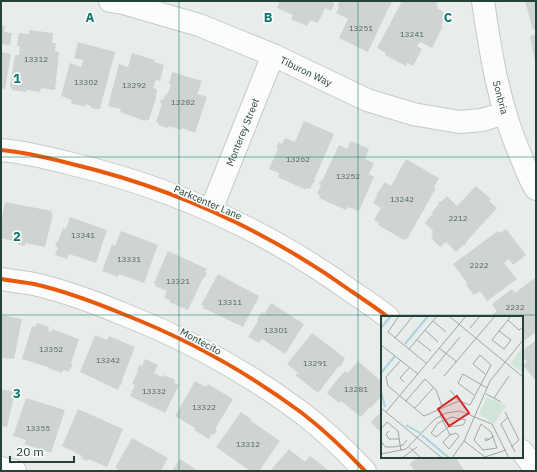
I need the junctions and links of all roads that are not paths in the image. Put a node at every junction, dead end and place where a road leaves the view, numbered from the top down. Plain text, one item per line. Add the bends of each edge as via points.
1 (483, 1) edge
2 (119, 2) edge
3 (273, 55) junction
4 (504, 113) junction
5 (1, 150) edge
6 (536, 189) edge
7 (211, 210) junction
8 (1, 279) edge
9 (387, 316) edge
10 (523, 452) edge
11 (1, 468) edge
12 (536, 470) edge
13 (15, 471) edge
14 (364, 471) edge

1 - 4 street, Sonbria
2 - 3 street, Tiburon Way via 199,25
3 - 4 street, Tiburon Way via 367,100 413,114 459,122 482,120
3 - 7 street, Monterey Street
4 - 6 street, Sonbria
5 - 7 street, Parkcenter Lane via 102,171
7 - 9 street, Parkcenter Lane via 267,238 320,269
8 - 14 street, Montecito via 33,284 82,298 198,347 238,370 303,414
10 - 12 street
11 - 13 street

